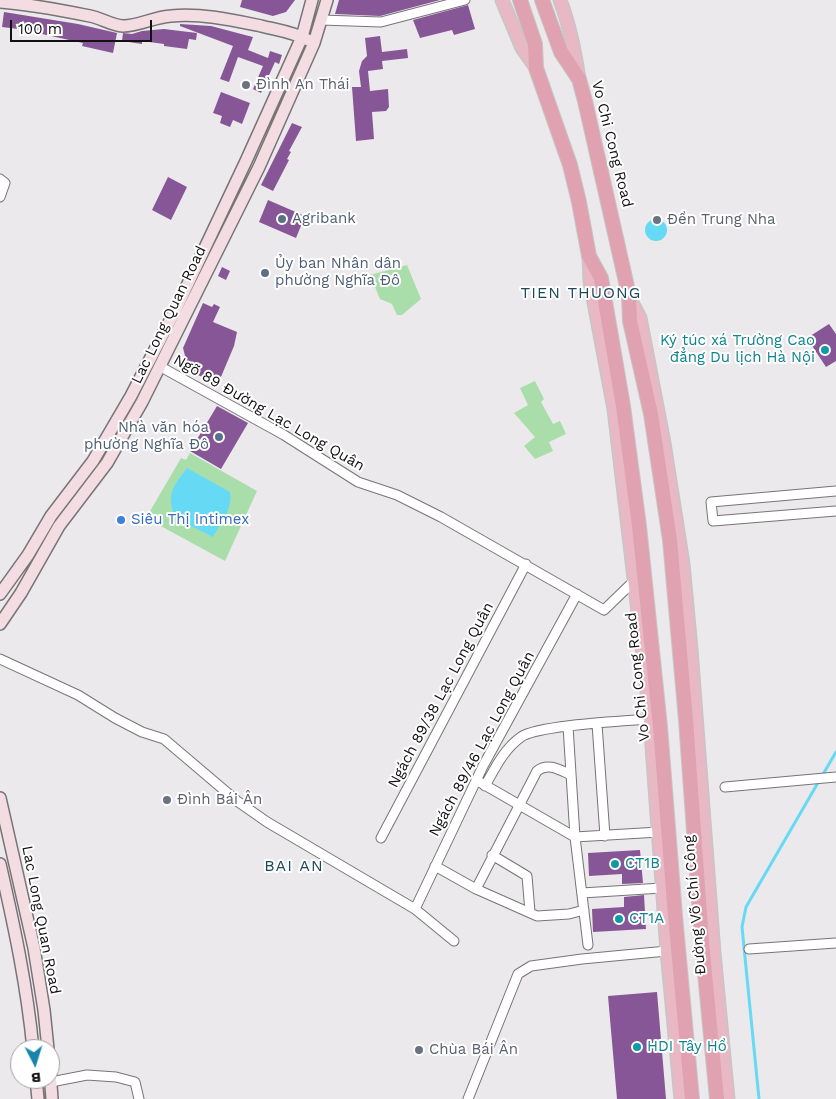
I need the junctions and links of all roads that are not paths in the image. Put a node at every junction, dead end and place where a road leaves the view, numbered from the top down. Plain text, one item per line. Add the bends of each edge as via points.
1 (312, 0) edge
2 (327, 0) edge
3 (465, 0) edge
4 (502, 0) edge
5 (520, 0) edge
6 (542, 0) edge
7 (560, 0) edge
8 (0, 2) edge
9 (321, 20) junction
10 (302, 37) junction
11 (314, 43) junction
12 (536, 68) junction
13 (579, 79) junction
14 (0, 179) edge
15 (0, 198) edge
16 (590, 256) junction
17 (629, 297) junction
18 (181, 312) junction
19 (161, 366) junction
20 (131, 396) junction
21 (142, 402) junction
22 (836, 491) edge
23 (61, 502) junction
24 (71, 510) junction
25 (836, 511) edge
26 (526, 564) junction
27 (635, 580) junction
28 (0, 594) edge
29 (577, 594) junction
30 (0, 624) edge
31 (0, 659) edge
32 (650, 719) junction
33 (597, 724) junction
34 (568, 726) junction
35 (571, 775) junction
36 (836, 777) edge
37 (476, 780) junction
38 (485, 786) junction
39 (726, 786) dead end
40 (0, 798) edge
41 (518, 806) junction
42 (3, 825) edge
43 (658, 832) junction
44 (605, 836) junction
45 (575, 837) junction
46 (381, 838) dead end
47 (492, 855) junction
48 (0, 864) edge
49 (435, 866) junction
50 (662, 888) junction
51 (476, 889) junction
52 (582, 893) junction
53 (415, 909) junction
54 (584, 910) junction
55 (530, 912) junction
56 (454, 942) dead end
57 (836, 943) edge
58 (588, 945) dead end
59 (749, 949) dead end
60 (667, 951) junction
61 (32, 1039) edge
62 (47, 1039) edge
63 (60, 1076) edge
64 (139, 1099) edge
65 (468, 1099) edge
66 (680, 1099) edge
67 (692, 1099) edge
68 (717, 1099) edge
69 (728, 1099) edge

1 - 10 main road, Lac Long Quan Road
2 - 9 main road, Lac Long Quan Road
3 - 9 street via 381,22
4 - 12 main road via 522,48
5 - 12 highway, Vo Chi Cong Road via 535,44
6 - 13 highway via 561,52
7 - 13 main road, Vo Chi Cong Road via 570,28
8 - 10 main road via 93,16 122,26 185,15 231,20
9 - 11 main road, Lac Long Quan Road
10 - 11 main road
10 - 18 main road, Lac Long Quan Road
11 - 18 main road, Lac Long Quan Road via 259,167
12 - 16 highway, Vo Chi Cong Road via 570,165
13 - 17 highway, Vo Chi Cong Road
14 - 15 street via 6,182
16 - 27 main road, Vo Chi Cong Road via 590,281 614,409
16 - 67 highway, Vo Chi Cong Road via 600,278 606,308 639,526
17 - 68 highway, Vo Chi Cong Road via 630,320 651,414 670,540
17 - 69 main road, Vo Chi Cong Road via 640,318 683,564
18 - 19 main road, Lac Long Quan Road
18 - 20 main road, Lac Long Quan Road
19 - 21 main road, Lac Long Quan Road
19 - 26 street, Ngõ 89 Đường Lạc Long Quân via 284,435 358,482 408,500
20 - 21 main road
20 - 23 main road, Lac Long Quan Road via 93,461
21 - 24 main road, Lac Long Quan Road via 107,463
22 - 25 street via 712,502 713,521
23 - 24 main road
23 - 28 main road, Lac Long Quan Road
24 - 30 main road, Lac Long Quan Road
26 - 29 street, Ngõ 89 Đường Lạc Long Quân
26 - 46 street, Ngách 89/38 Lạc Long Quân
27 - 29 street, Ngõ 89 Đường Lạc Long Quân via 604,610
27 - 32 main road, Vo Chi Cong Road
29 - 37 street, Ngách 89/46 Lạc Long Quân
31 - 53 street via 78,695 142,732 164,739 267,822
32 - 33 street
32 - 43 main road, Đường Võ Chí Công
33 - 34 street
33 - 44 street
34 - 35 street
34 - 38 street via 522,736 506,751
35 - 41 street via 556,768 540,768
35 - 45 street
36 - 39 street
37 - 38 street
37 - 49 street, Ngách 89/46 Lạc Long Quân
38 - 41 street
40 - 42 main road, Lac Long Quan Road
41 - 45 street
41 - 47 street
42 - 62 main road, Lac Long Quan Road via 34,948
43 - 44 street
43 - 50 main road, Đường Võ Chí Công
44 - 45 street
45 - 52 street
47 - 51 street
47 - 55 street via 527,876
48 - 61 main road, Lac Long Quan Road via 29,1008
49 - 51 street
49 - 53 street, Ngách 89/46 Lạc Long Quân
50 - 52 street
50 - 60 main road, Đường Võ Chí Công
51 - 55 street
52 - 54 street
53 - 56 street
54 - 55 street via 537,916
54 - 58 street
57 - 59 street
60 - 65 street via 531,966 518,974
60 - 66 main road, Đường Võ Chí Công
63 - 64 street via 116,1077 134,1082

